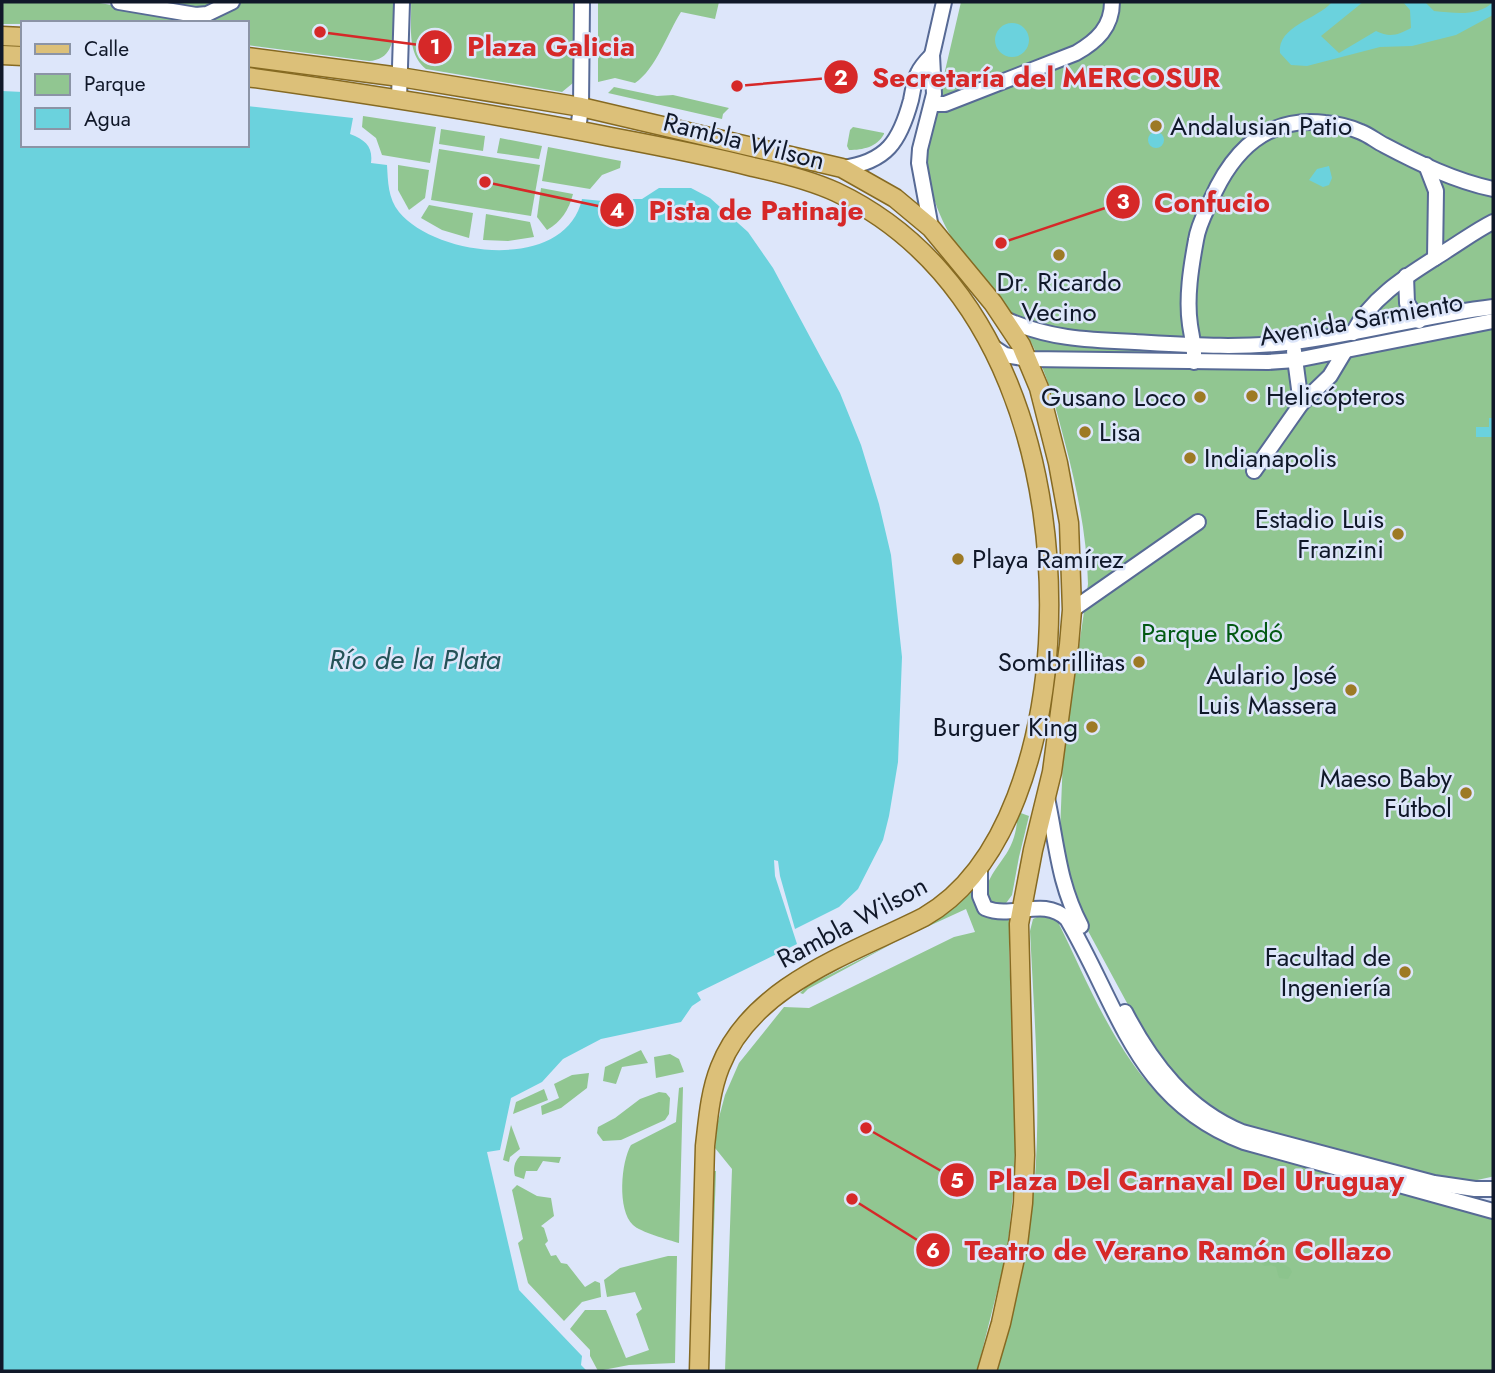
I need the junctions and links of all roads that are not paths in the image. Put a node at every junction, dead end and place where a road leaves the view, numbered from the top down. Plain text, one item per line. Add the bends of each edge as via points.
1 (119, 2) edge
2 (232, 2) edge
3 (402, 2) edge
4 (582, 2) edge
5 (944, 2) edge
6 (1112, 2) edge
7 (2, 36) edge
8 (21, 37) edge
9 (2, 55) edge
10 (932, 55) junction
11 (21, 56) edge
12 (248, 57) edge
13 (248, 77) edge
14 (400, 77) junction
15 (398, 99) junction
16 (932, 104) junction
17 (581, 107) junction
18 (905, 120) junction
19 (926, 127) junction
20 (578, 130) junction
21 (1426, 165) junction
22 (842, 168) junction
23 (1493, 189) edge
24 (1493, 222) edge
25 (931, 228) junction
26 (1435, 258) junction
27 (1406, 276) junction
28 (1493, 307) edge
29 (1005, 319) junction
30 (1419, 321) junction
31 (1493, 321) edge
32 (1353, 333) junction
33 (1293, 342) junction
34 (1195, 345) junction
35 (992, 347) junction
36 (1345, 351) junction
37 (1028, 359) junction
38 (1296, 360) junction
39 (1194, 362) junction
40 (1301, 404) junction
41 (1254, 471) dead end
42 (1198, 522) dead end
43 (1072, 610) junction
44 (1046, 796) junction
45 (980, 864) junction
46 (1021, 910) junction
47 (1493, 1189) edge
48 (1493, 1211) edge
49 (698, 1371) edge
50 (987, 1371) edge

1 - 2 street via 196,15
3 - 14 street
4 - 17 street
5 - 10 street
6 - 16 street via 1104,31 1076,53 945,104
7 - 8 main road
9 - 11 main road
10 - 16 street
10 - 18 street via 918,73
12 - 14 main road, Rambla Wilson
13 - 15 main road, Rambla Wilson
14 - 15 street
14 - 17 main road, Rambla Wilson
15 - 20 main road, Rambla Wilson
16 - 19 street
17 - 20 street
17 - 22 main road, Rambla Wilson
18 - 19 street
18 - 22 street via 890,149 867,162
19 - 25 street via 919,163
20 - 35 main road, Rambla Wilson via 718,158 796,177 838,193 882,220 924,256 970,307
21 - 23 street
21 - 26 street via 1436,191
21 - 34 street via 1336,124 1303,121 1263,134 1230,164 1196,236 1189,301
22 - 25 main road, Rambla Wilson via 895,198
24 - 26 street
25 - 29 main road, Rambla Wilson
26 - 27 street
27 - 30 street via 1406,303
27 - 32 street via 1377,300
28 - 30 street, Avenida Sarmiento
29 - 34 street, Avenida Sarmiento via 1056,337
29 - 37 main road, Rambla Wilson
30 - 32 street, Avenida Sarmiento
31 - 36 street, Avenida Sarmiento
32 - 33 street, Avenida Sarmiento
33 - 34 street, Avenida Sarmiento
33 - 38 street
34 - 39 street
35 - 37 street, Avenida Sarmiento
35 - 45 main road, Rambla Wilson via 1014,396 1036,473 1049,576 1048,642 1031,752 1004,823
36 - 38 street, Avenida Sarmiento
36 - 40 street via 1330,376
37 - 39 street, Avenida Sarmiento
37 - 43 main road, Rambla Wilson via 1053,441 1069,523
38 - 39 street, Avenida Sarmiento
38 - 40 street
40 - 41 street
42 - 43 street
43 - 44 main road, Rambla Wilson
44 - 46 main road, Rambla Wilson
44 - 47 street via 1059,873 1072,909 1136,1033 1156,1065 1183,1094 1205,1113 1242,1132 1434,1183
45 - 46 street via 980,896 985,908
45 - 49 main road, Rambla Wilson via 939,908 778,992 747,1023 726,1056 715,1080 705,1146
46 - 48 street via 1052,909 1067,919 1140,1059 1165,1090 1206,1125 1244,1142
46 - 50 main road, Rambla Wilson via 1023,1203 1018,1244

